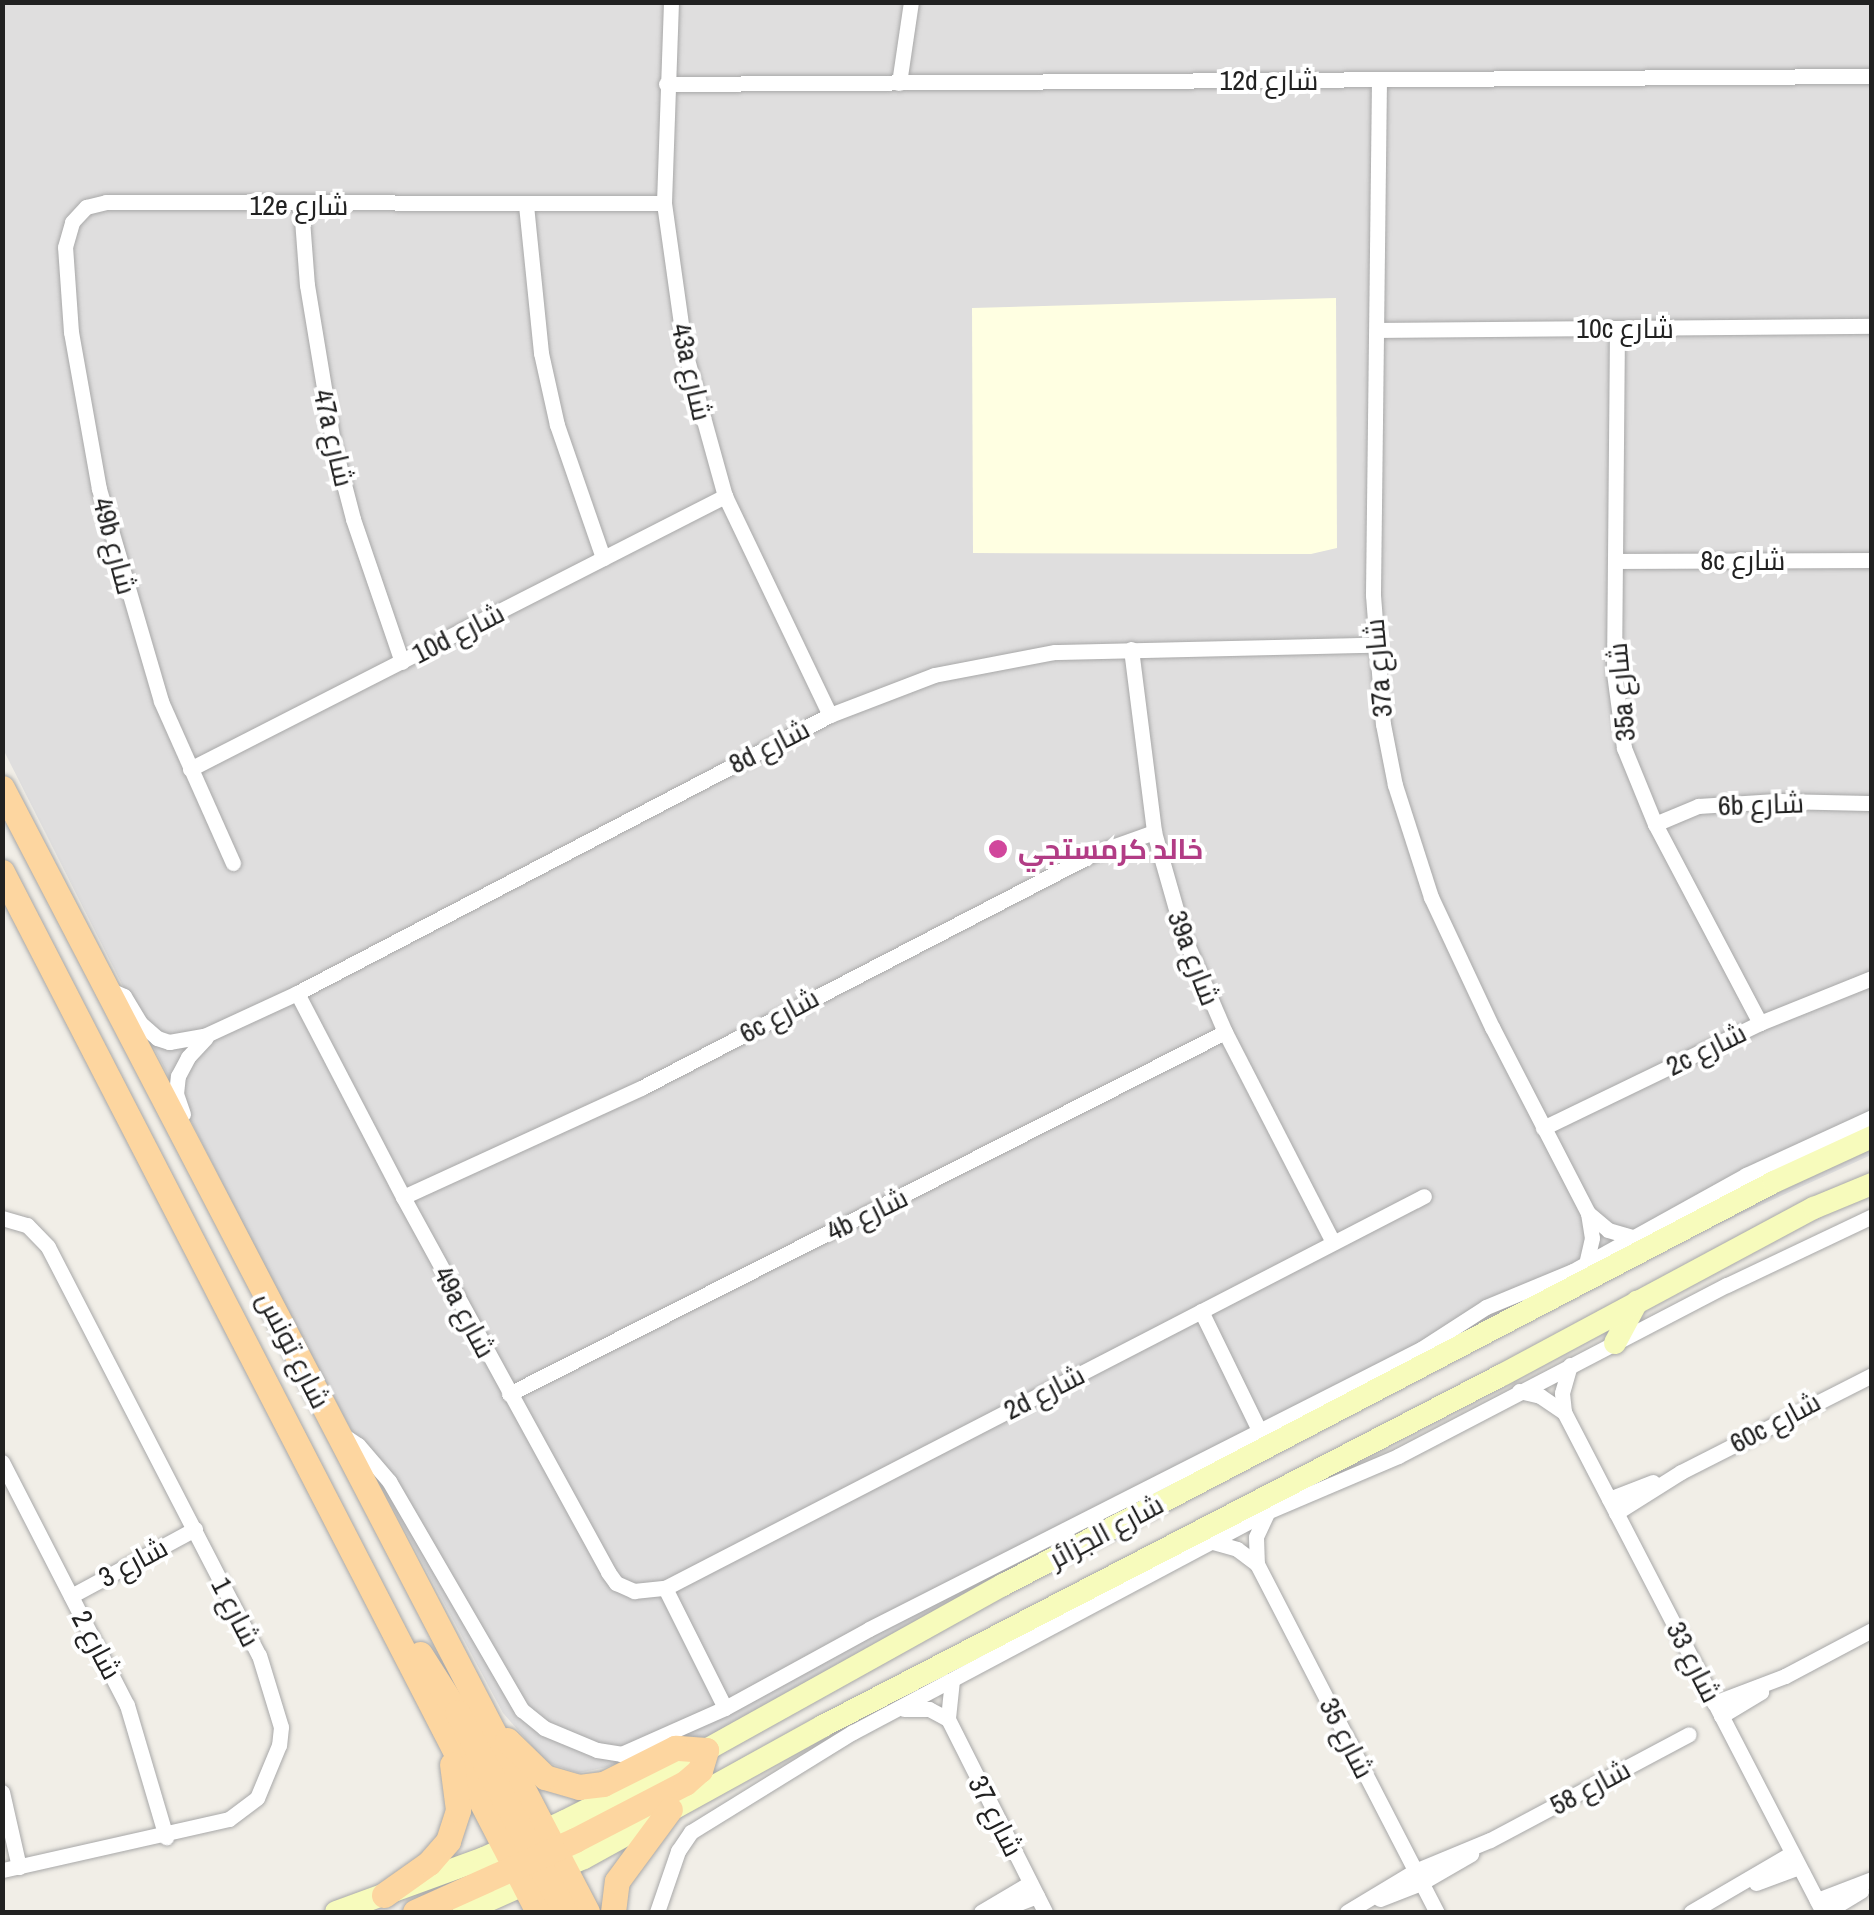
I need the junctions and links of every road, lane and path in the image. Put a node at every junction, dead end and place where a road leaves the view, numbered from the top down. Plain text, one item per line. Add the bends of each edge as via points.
1 (671, 2) edge
2 (911, 2) edge
3 (1872, 76) edge
4 (1379, 80) junction
5 (899, 83) junction
6 (666, 84) junction
7 (664, 203) junction
8 (526, 205) junction
9 (301, 206) junction
10 (77, 216) joint
11 (1872, 326) edge
12 (1616, 328) junction
13 (1378, 330) junction
14 (726, 496) junction
15 (604, 558) junction
16 (1872, 560) edge
17 (1615, 561) junction
18 (1374, 645) junction
19 (1131, 648) junction
20 (402, 662) junction
21 (830, 715) junction
22 (190, 768) junction
23 (2, 788) edge
24 (1872, 803) edge
25 (1655, 824) junction
26 (1154, 832) junction
27 (233, 863) dead end
28 (2, 872) edge
29 (1872, 978) edge
30 (107, 990) junction
31 (297, 993) junction
32 (1760, 1023) junction
33 (216, 1031) junction
34 (1225, 1032) junction
35 (1872, 1117) edge
36 (1543, 1128) junction
37 (1872, 1136) edge
38 (196, 1164) junction
39 (1872, 1168) edge
40 (1746, 1175) junction
41 (1774, 1182) junction
42 (1872, 1184) edge
43 (1424, 1196) dead end
44 (403, 1197) junction
45 (1872, 1200) edge
46 (1814, 1208) junction
47 (1588, 1213) junction
48 (1872, 1216) edge
49 (2, 1218) edge
50 (1633, 1238) junction
51 (1334, 1242) junction
52 (1586, 1263) junction
53 (1637, 1302) junction
54 (1202, 1310) junction
55 (1615, 1342) junction
56 (1570, 1366) junction
57 (1872, 1375) edge
58 (1519, 1391) junction
59 (509, 1394) junction
60 (1564, 1412) junction
61 (336, 1430) junction
62 (1260, 1432) junction
63 (2, 1462) edge
64 (1613, 1506) junction
65 (1267, 1512) junction
66 (1092, 1516) junction
67 (195, 1529) junction
68 (1213, 1542) junction
69 (1069, 1550) junction
70 (1257, 1564) junction
71 (665, 1588) junction
72 (71, 1596) junction
73 (379, 1603) junction
74 (1872, 1630) edge
75 (952, 1680) junction
76 (725, 1708) junction
77 (1718, 1709) junction
78 (897, 1710) junction
79 (484, 1714) junction
80 (948, 1719) junction
81 (822, 1726) junction
82 (853, 1732) junction
83 (1689, 1734) dead end
84 (448, 1739) junction
85 (706, 1750) junction
86 (2, 1792) edge
87 (670, 1809) junction
88 (166, 1836) junction
89 (535, 1858) junction
90 (1796, 1860) junction
91 (11, 1868) edge
92 (1418, 1877) junction
93 (1872, 1882) edge
94 (1033, 1889) junction
95 (384, 1895) junction
96 (1822, 1908) edge
97 (1352, 1910) edge
98 (336, 1912) edge
99 (415, 1912) edge
100 (463, 1912) edge
101 (538, 1912) edge
102 (565, 1912) edge
103 (587, 1912) edge
104 (613, 1912) edge
105 (658, 1912) edge
106 (981, 1912) edge
107 (996, 1912) edge
108 (1045, 1912) edge
109 (1437, 1912) edge
110 (1691, 1912) edge

1 - 6 street, 43a شارع
2 - 5 street
3 - 4 street, 12d شارع
4 - 5 street, 12d شارع
4 - 13 street, 37a شارع
5 - 6 street, 12d شارع
6 - 7 street, 43a شارع
7 - 8 street, 12e شارع
7 - 14 street, 43a شارع via 685,352
8 - 9 street, 12e شارع
8 - 15 street via 541,352 557,425
9 - 10 street, 12e شارع via 106,202
9 - 20 street, 47a شارع via 333,442
10 - 22 street, 49b شارع via 65,256 92,455 136,622
11 - 12 street, 10c شارع
12 - 13 street, 10c شارع
12 - 17 street, 35a شارع
13 - 18 street, 37a شارع
14 - 15 street, 10d شارع
14 - 21 street, 43a شارع
15 - 20 street, 10d شارع
16 - 17 street, 8c شارع
17 - 25 street, 35a شارع via 1617,711 1636,784
18 - 19 street, 8d شارع
18 - 36 street, 37a شارع via 1382,724 1411,840 1462,967
19 - 21 street, 8d شارع via 972,666
19 - 26 street, 39a شارع
20 - 22 street, 10d شارع
21 - 31 street, 8d شارع
22 - 27 street, 49b شارع
23 - 30 main road, شارع تونس
24 - 25 street, 6b شارع via 1698,806
25 - 32 street, 35a شارع
26 - 34 street, 39a شارع via 1184,937
26 - 44 street, 6c شارع via 1094,852 640,1088
28 - 73 main road, شارع تونس
29 - 32 street, 2c شارع
30 - 33 street, 8d شارع via 124,996 157,1038 187,1041
30 - 38 main road, شارع تونس
31 - 33 street, 8d شارع
31 - 44 street, 49a شارع
32 - 36 street, 2c شارع
33 - 38 street, 8d شارع via 188,1056 176,1086 198,1145
34 - 51 street, 39a شارع
34 - 59 street, 4b شارع
35 - 40 street
36 - 47 street, 37a شارع
37 - 41 main road, شارع الجزائر
38 - 61 main road, شارع تونس
39 - 46 main road via 1826,1188
40 - 41 main road
40 - 50 street
41 - 69 main road, شارع الجزائر
42 - 46 main road, شارع الجزائر
43 - 51 street, 2d شارع
44 - 59 street, 49a شارع
45 - 46 main road via 1831,1213
46 - 53 main road, شارع الجزائر
47 - 50 street via 1608,1230
47 - 52 street, 37a شارع
48 - 55 street
49 - 67 street, شارع 1 via 42,1238
50 - 52 street
51 - 54 street, 2d شارع
52 - 62 street via 1486,1307 1420,1350
53 - 55 main road
53 - 81 main road, شارع الجزائر
54 - 62 street
54 - 71 street, 2d شارع
55 - 56 street
56 - 58 street
56 - 60 street
57 - 64 street, 60c شارع
58 - 60 street
58 - 65 street via 1398,1456
59 - 71 street, 49a شارع via 612,1578 634,1592
60 - 64 street, شارع 33
61 - 76 street via 389,1482 532,1721 621,1754
61 - 79 main road, شارع تونس
62 - 66 street
63 - 72 street, شارع 2
64 - 77 street, شارع 33
65 - 68 street
65 - 70 street via 1256,1537
66 - 69 main road
66 - 76 street
67 - 72 street, شارع 3
67 - 88 street, شارع 1 via 258,1655 280,1737 249,1806 218,1824
68 - 70 street
68 - 75 street
69 - 85 main road, شارع الجزائر
70 - 92 street, شارع 35
71 - 76 street
72 - 88 street, شارع 2 via 133,1719
73 - 84 main road, شارع تونس
73 - 89 main road via 445,1690
74 - 77 street
75 - 78 street
75 - 80 street
77 - 90 street, شارع 33
78 - 80 street via 922,1708
78 - 82 street
79 - 85 main road via 536,1771 567,1786 603,1784 676,1748
79 - 89 main road, شارع تونس
80 - 94 street, شارع 37
81 - 82 main road
81 - 87 main road, شارع الجزائر
82 - 105 street via 691,1832
83 - 92 street, شارع 58
84 - 89 main road, شارع تونس
84 - 95 main road via 458,1798 453,1832 436,1857
85 - 89 main road via 693,1778
86 - 91 street
87 - 89 main road, شارع الجزائر
87 - 104 main road via 622,1872
88 - 91 street, شارع 1
89 - 95 main road, شارع الجزائر
89 - 99 main road
89 - 100 main road, شارع الجزائر
89 - 101 main road, شارع تونس
89 - 102 main road
89 - 103 main road, شارع تونس
90 - 96 street, شارع 33
90 - 110 street
92 - 97 street, شارع 58
92 - 109 street, شارع 35
93 - 96 street
94 - 106 street
94 - 107 street
94 - 108 street, شارع 37
95 - 98 main road, شارع الجزائر

